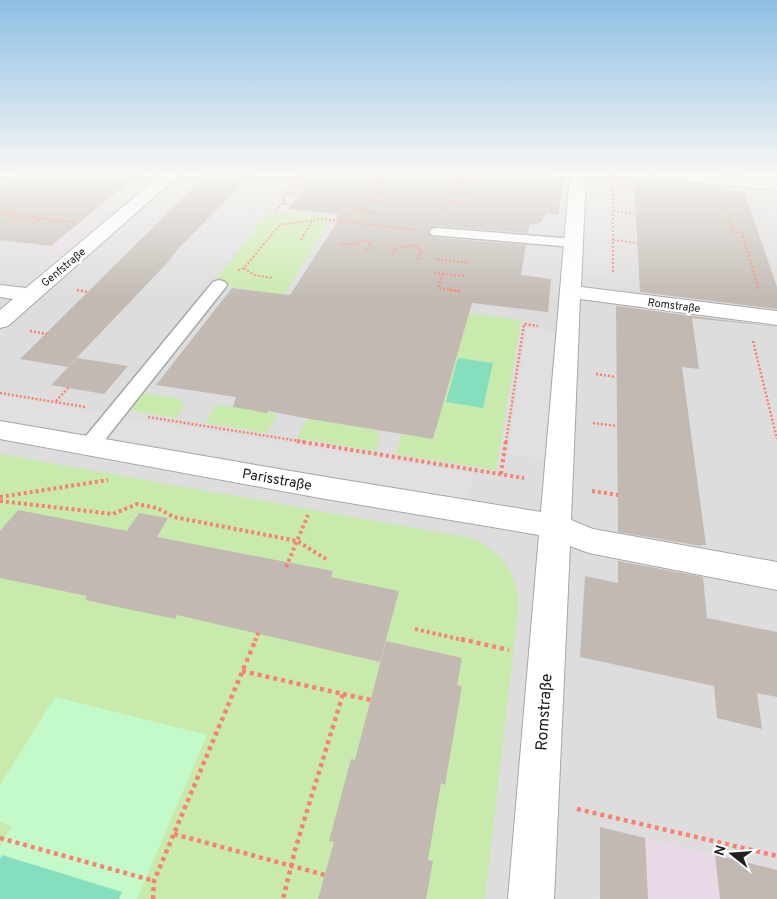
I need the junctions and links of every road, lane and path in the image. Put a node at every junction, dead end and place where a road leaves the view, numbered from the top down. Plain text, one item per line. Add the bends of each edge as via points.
1 (18, 216) joint
2 (124, 216) edge
3 (443, 216) edge
4 (576, 216) edge
5 (613, 216) edge
6 (729, 216) edge
7 (40, 218) junction
8 (312, 220) junction
9 (10, 221) dead end
10 (32, 224) dead end
11 (112, 226) junction
12 (437, 232) junction
13 (301, 240) dead end
14 (613, 240) junction
15 (638, 243) dead end
16 (574, 244) junction
17 (340, 246) dead end
18 (366, 252) dead end
19 (392, 255) dead end
20 (437, 259) dead end
21 (417, 261) dead end
22 (469, 262) dead end
23 (244, 268) junction
24 (434, 273) dead end
25 (443, 274) junction
26 (465, 276) dead end
27 (273, 278) dead end
28 (219, 285) joint
29 (0, 291) edge
30 (460, 291) dead end
31 (571, 292) junction
32 (31, 295) junction
33 (613, 298) junction
34 (763, 316) edge
35 (0, 321) edge
36 (568, 329) junction
37 (68, 388) dead end
38 (0, 393) edge
39 (55, 402) junction
40 (116, 412) junction
41 (0, 430) edge
42 (777, 439) edge
43 (89, 446) junction
44 (500, 474) junction
45 (114, 479) dead end
46 (558, 485) junction
47 (320, 487) junction
48 (618, 495) dead end
49 (0, 497) edge
50 (0, 501) edge
51 (555, 526) junction
52 (297, 541) junction
53 (326, 559) dead end
54 (286, 568) dead end
55 (777, 576) edge
56 (415, 629) dead end
57 (259, 631) dead end
58 (546, 658) junction
59 (242, 671) junction
60 (343, 694) junction
61 (371, 700) dead end
62 (537, 800) junction
63 (174, 834) junction
64 (0, 838) edge
65 (777, 856) edge
66 (291, 866) junction
67 (325, 875) dead end
68 (154, 882) junction
69 (153, 899) edge
70 (283, 899) edge
71 (531, 899) edge

1 - 7 path
1 - 9 path
2 - 11 street, Genfstraße
3 - 12 path
4 - 16 street, Romstraße
5 - 14 path
6 - 34 path via 734,232 742,233
7 - 10 path
7 - 11 path
8 - 12 path
8 - 13 path
8 - 23 path via 280,225
11 - 32 street, Genfstraße
12 - 16 lane
14 - 15 path
14 - 33 path
16 - 31 street, Romstraße
17 - 18 path via 364,240 371,245
19 - 21 path via 395,248 417,245 422,252
20 - 22 path
23 - 27 path via 254,275
23 - 28 path via 229,273
24 - 25 path
25 - 26 path
25 - 30 path via 438,288
28 - 40 lane
29 - 32 street
31 - 33 street, Romstraße
31 - 36 street, Romstraße
32 - 35 street, Genfstraße
33 - 34 street, Romstraße
34 - 42 path
36 - 44 path via 524,324
36 - 46 street, Romstraße
37 - 39 path
38 - 39 path
39 - 40 path
40 - 43 lane
40 - 44 path
41 - 43 street, Parisstraße
43 - 47 street, Parisstraße
44 - 46 path
45 - 49 path
46 - 48 path
46 - 51 street, Romstraße
47 - 51 street, Parisstraße
47 - 52 path
50 - 52 path via 113,514 137,504 157,508 174,517
51 - 55 street via 590,541
51 - 58 street, Romstraße
52 - 53 path
52 - 54 path
56 - 58 path
57 - 59 path
58 - 62 street, Romstraße
59 - 60 path
59 - 63 path
60 - 61 path
60 - 66 path
62 - 65 path
62 - 71 street, Romstraße
63 - 66 path
63 - 68 path
64 - 68 path
66 - 67 path
66 - 70 path
68 - 69 path

